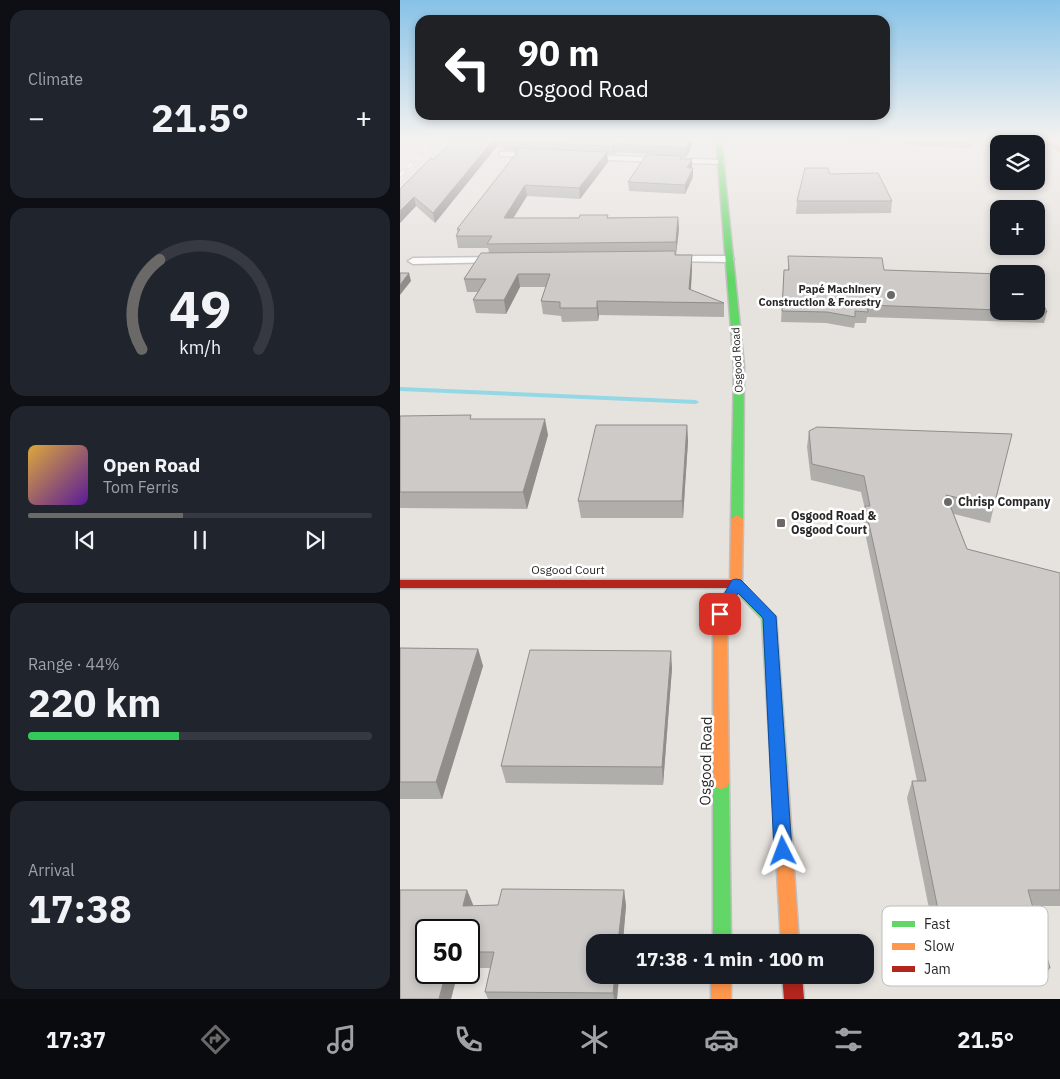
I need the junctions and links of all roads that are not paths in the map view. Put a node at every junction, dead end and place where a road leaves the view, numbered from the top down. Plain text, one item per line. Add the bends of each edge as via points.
1 (722, 185) edge
2 (729, 259) junction
3 (509, 260) edge
4 (662, 260) edge
5 (413, 261) dead end
6 (400, 584) edge
7 (736, 584) junction
8 (722, 934) edge
9 (789, 934) edge
10 (722, 984) edge
11 (793, 984) edge
12 (721, 999) edge
13 (794, 999) edge

1 - 2 main road, Osgood Road
2 - 4 street
2 - 7 main road, Osgood Road via 739,367
3 - 5 street
6 - 7 main road, Osgood Court
7 - 8 main road, Osgood Road via 720,614
7 - 9 main road via 769,616
10 - 12 main road
11 - 13 main road

